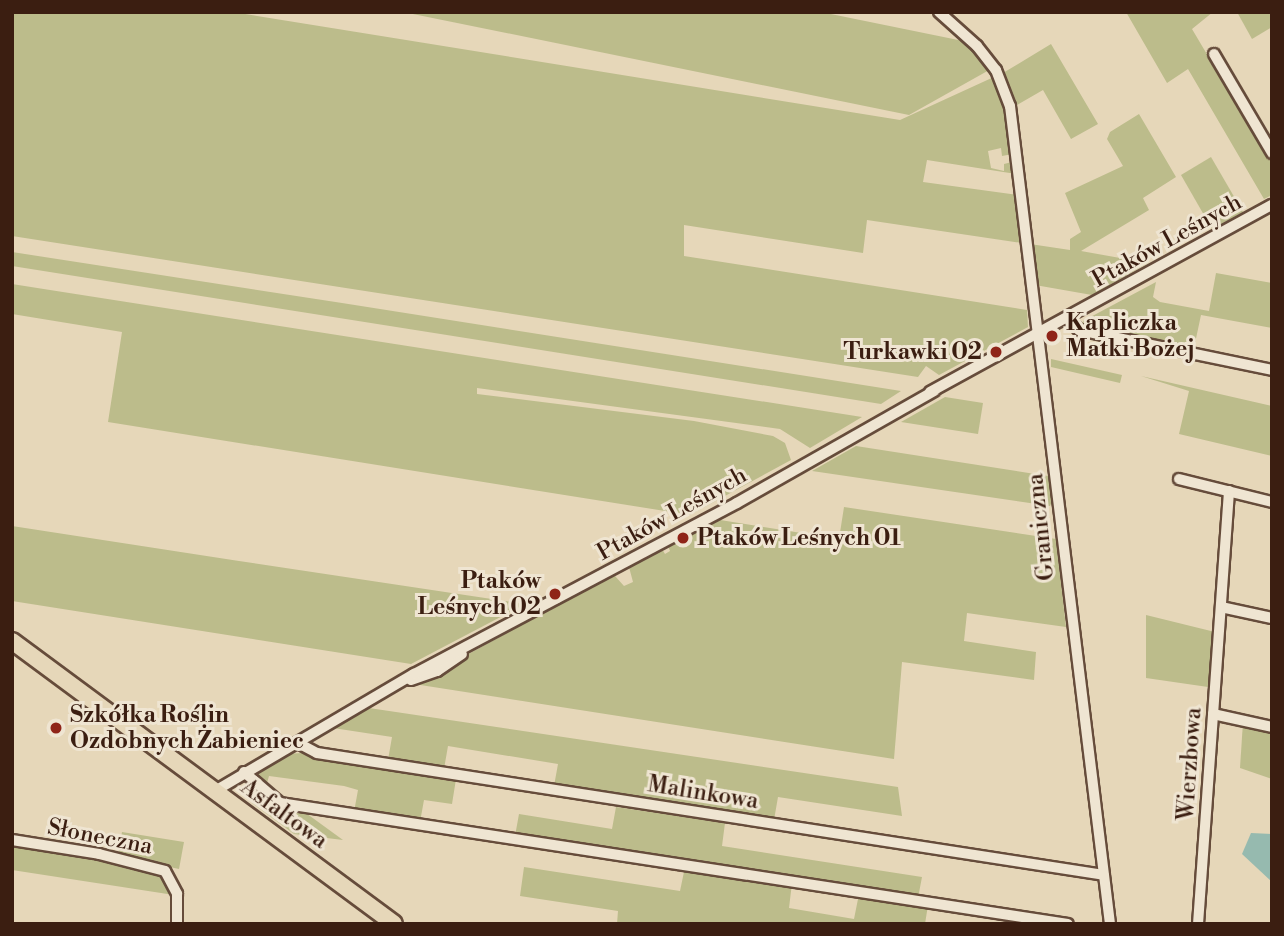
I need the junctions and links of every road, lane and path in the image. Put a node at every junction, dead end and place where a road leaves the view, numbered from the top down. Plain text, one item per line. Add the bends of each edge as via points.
1 (939, 12) edge
2 (1214, 54) dead end
3 (1272, 153) edge
4 (1272, 205) edge
5 (1068, 318) junction
6 (1038, 334) junction
7 (1272, 370) edge
8 (1179, 479) dead end
9 (1229, 491) junction
10 (1272, 502) edge
11 (1221, 607) junction
12 (1272, 618) edge
13 (12, 641) edge
14 (1213, 714) junction
15 (1272, 727) edge
16 (298, 743) junction
17 (244, 772) junction
18 (215, 791) junction
19 (12, 840) edge
20 (1104, 875) junction
21 (177, 924) edge
22 (394, 924) edge
23 (1068, 924) edge
24 (1110, 924) edge
25 (1198, 924) edge

1 - 6 street, Graniczna via 996,70 1013,125
2 - 3 street
4 - 5 street, Ptaków Leśnych
5 - 6 street, Ptaków Leśnych
5 - 7 street via 1079,330
6 - 16 street, Ptaków Leśnych via 463,652 437,671 407,680
6 - 20 street, Graniczna
8 - 9 street
9 - 10 street
9 - 11 street, Wierzbowa
11 - 12 street
11 - 14 street, Wierzbowa
13 - 18 main road, Asfaltowa
14 - 15 street
14 - 25 street, Wierzbowa
16 - 17 street, Ptaków Leśnych
16 - 20 street, Malinkowa via 317,753
17 - 18 street, Ptaków Leśnych
17 - 23 street via 280,803
18 - 22 main road, Asfaltowa
19 - 21 street, Słoneczna via 99,854 165,871 177,894
20 - 24 street, Graniczna

